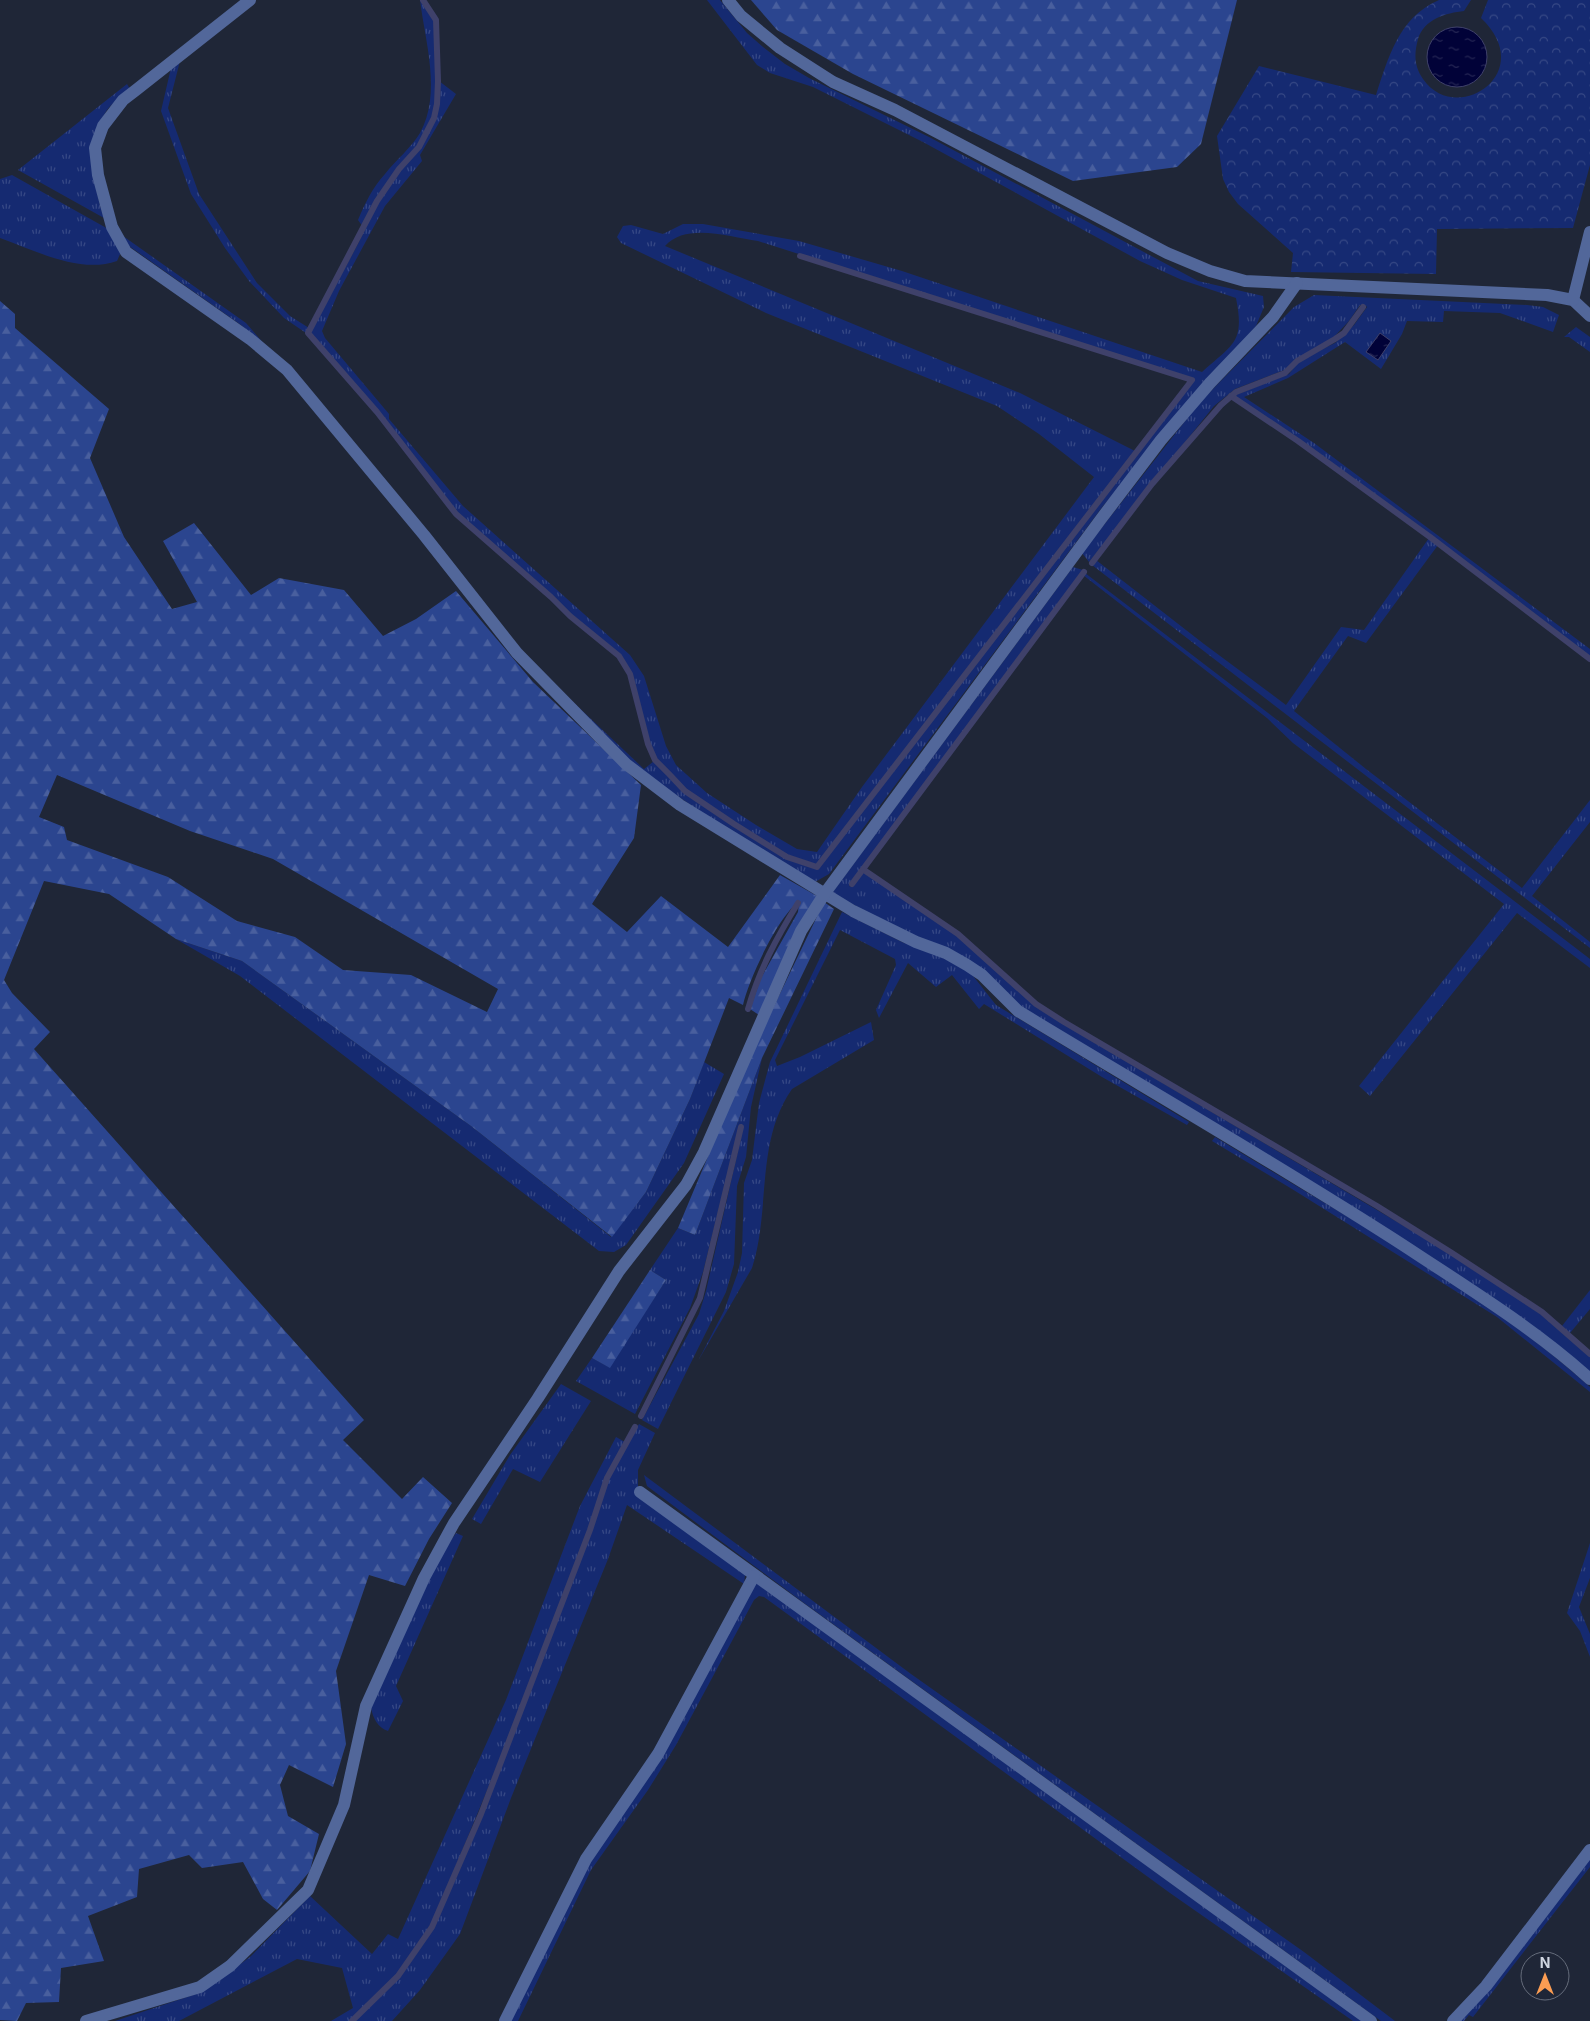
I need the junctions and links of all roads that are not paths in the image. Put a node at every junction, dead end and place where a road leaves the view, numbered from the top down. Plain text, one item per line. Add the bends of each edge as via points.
1 (250, 0) edge
2 (728, 0) edge
3 (1590, 232) edge
4 (1297, 283) junction
5 (1572, 300) junction
6 (1590, 316) edge
7 (825, 893) junction
8 (1590, 1379) edge
9 (640, 1492) dead end
10 (754, 1576) junction
11 (1590, 1850) edge
12 (86, 2021) edge
13 (504, 2021) edge
14 (1371, 2021) edge
15 (1453, 2021) edge

1 - 7 street via 123,100 103,126 95,148 98,175 112,227 126,252 287,370 517,653 626,764 680,805
2 - 4 street via 741,16 780,48 833,82 896,110 1168,253 1210,272 1245,281
3 - 5 street
4 - 5 street via 1547,295
4 - 7 street via 1273,317 1161,440
5 - 6 street
7 - 8 street via 853,911 916,942 946,952 967,965 982,975 1018,1012 1358,1216 1539,1336
7 - 12 street via 802,931 704,1152 686,1185 619,1271 454,1523 424,1578 366,1706 344,1805 308,1890 230,1966 200,1987
9 - 10 street
10 - 13 street via 658,1754 586,1859
10 - 14 street
11 - 15 street via 1486,1986

